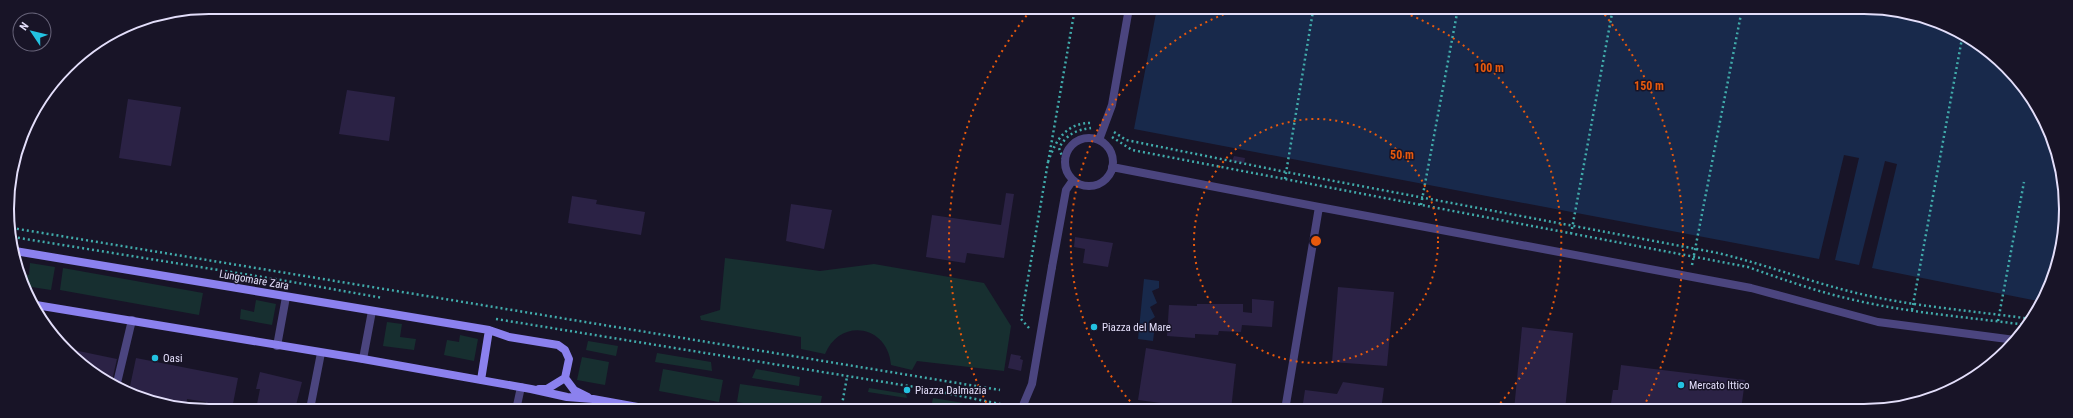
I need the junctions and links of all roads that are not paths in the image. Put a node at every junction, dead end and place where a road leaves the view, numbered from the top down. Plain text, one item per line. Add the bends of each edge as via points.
1 (1128, 14) edge
2 (1099, 140) junction
3 (1112, 167) junction
4 (1073, 180) junction
5 (1319, 207) junction
6 (19, 252) edge
7 (286, 297) junction
8 (40, 306) edge
9 (372, 311) junction
10 (132, 320) junction
11 (489, 330) junction
12 (2010, 339) edge
13 (277, 346) junction
14 (321, 354) junction
15 (363, 359) junction
16 (565, 378) junction
17 (481, 380) junction
18 (117, 381) edge
19 (521, 387) junction
20 (531, 389) junction
21 (593, 399) junction
22 (311, 404) edge
23 (517, 404) edge
24 (621, 404) edge
25 (1024, 404) edge
26 (1286, 404) edge

1 - 2 street via 1112,105
2 - 3 street via 1110,152
2 - 4 street via 1086,138 1072,144 1068,150 1066,172
3 - 4 street via 1105,180 1098,184 1084,185
3 - 5 street
4 - 25 street via 1066,190 1032,384
5 - 12 street via 1751,288 1878,322
5 - 26 street
6 - 7 street, Lungomare Zara
7 - 9 street, Lungomare Zara
7 - 13 street
8 - 10 street
9 - 11 street, Lungomare Zara
9 - 15 street
10 - 13 street
10 - 18 street
11 - 16 street, Lungomare Zara via 558,345 569,359
11 - 17 street
13 - 14 street
14 - 15 street
14 - 22 street
15 - 17 street
16 - 20 street via 547,389
16 - 21 street via 574,390
17 - 19 street
19 - 20 street
19 - 23 street
20 - 21 street via 567,397
21 - 24 street

